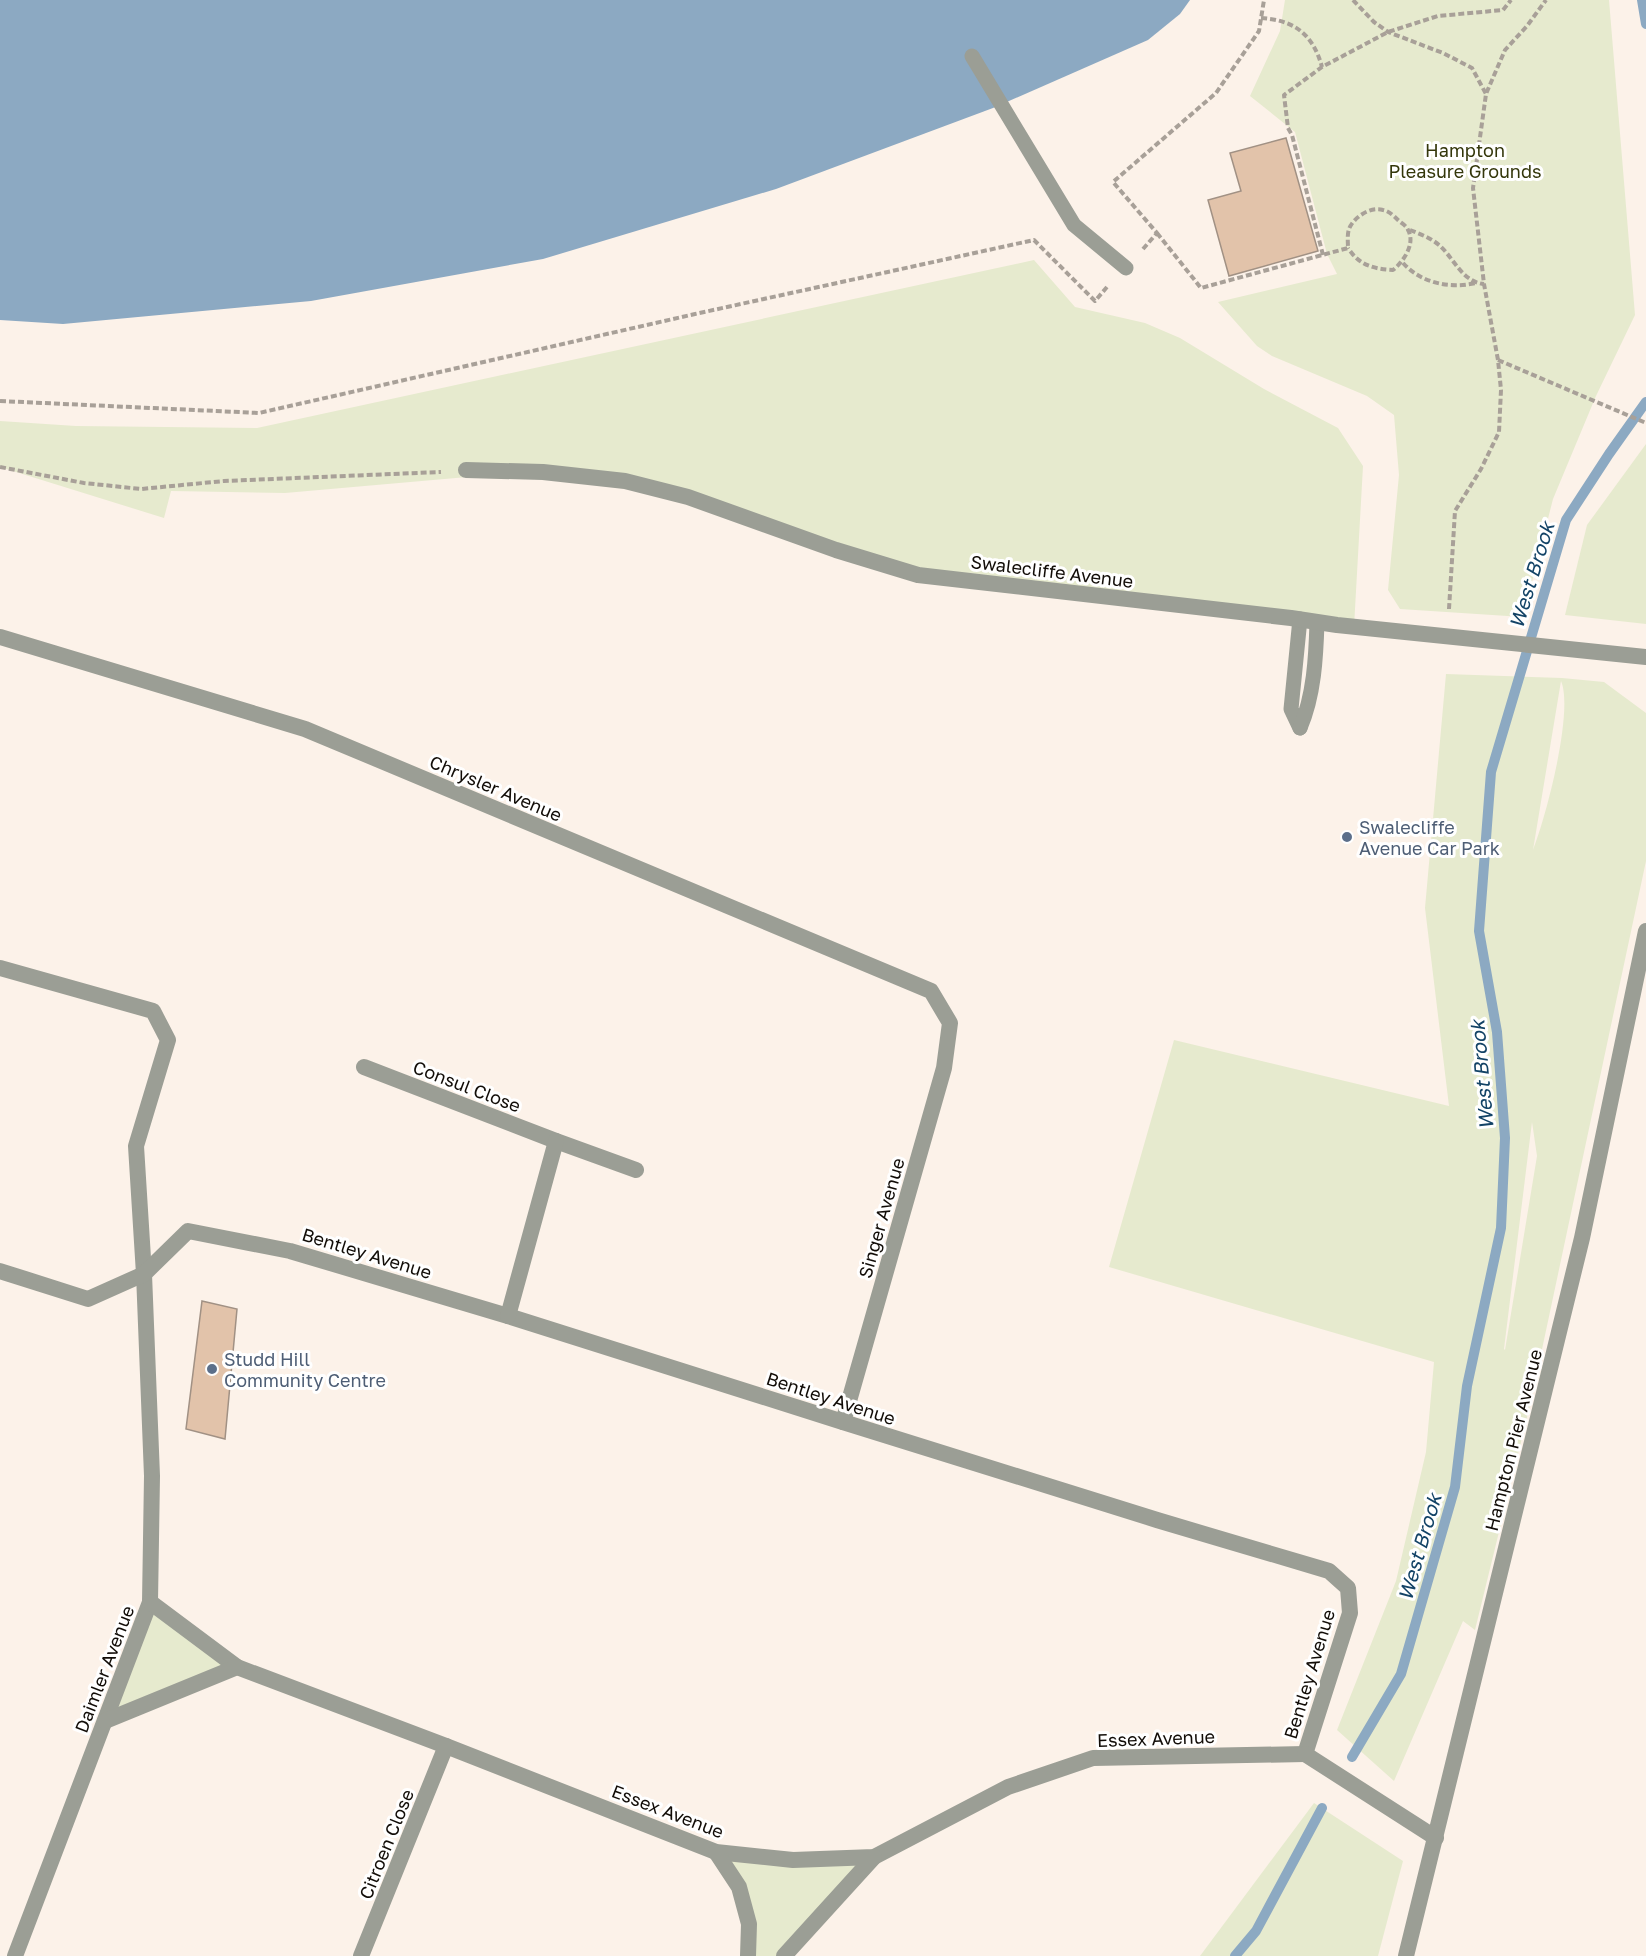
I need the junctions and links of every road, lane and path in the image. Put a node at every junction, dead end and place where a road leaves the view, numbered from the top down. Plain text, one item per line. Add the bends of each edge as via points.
1 (1264, 0) edge
2 (1353, 0) edge
3 (1510, 0) edge
4 (1546, 0) edge
5 (1261, 18) junction
6 (1388, 32) junction
7 (972, 56) dead end
8 (1322, 67) junction
9 (1486, 94) junction
10 (1409, 230) junction
11 (1157, 232) junction
12 (1348, 248) junction
13 (1323, 255) junction
14 (1402, 263) junction
15 (1125, 268) junction
16 (1476, 283) junction
17 (1484, 284) junction
18 (1498, 360) junction
19 (0, 401) edge
20 (1646, 423) edge
21 (0, 467) edge
22 (466, 471) joint
23 (1309, 621) junction
24 (0, 637) edge
25 (1448, 637) junction
26 (1646, 657) edge
27 (1646, 931) edge
28 (0, 968) edge
29 (950, 1023) joint
30 (364, 1066) dead end
31 (556, 1141) junction
32 (636, 1170) dead end
33 (0, 1271) edge
34 (144, 1274) junction
35 (508, 1316) junction
36 (843, 1422) junction
37 (150, 1602) junction
38 (237, 1666) junction
39 (105, 1721) junction
40 (446, 1746) junction
41 (1305, 1754) junction
42 (1436, 1838) junction
43 (716, 1852) junction
44 (874, 1857) junction
45 (15, 1956) edge
46 (362, 1956) edge
47 (748, 1956) edge
48 (784, 1956) edge
49 (1406, 1956) edge

1 - 5 path
2 - 6 path
3 - 6 path via 1503,10 1437,16
4 - 9 path via 1504,50
5 - 8 path via 1277,19 1305,34
5 - 11 path via 1259,31 1216,93 1113,182
6 - 8 path
6 - 9 path via 1472,68
7 - 15 lane via 1074,225
8 - 13 path via 1284,95 1287,128
9 - 17 path via 1473,188
10 - 12 path via 1381,209 1368,211 1356,218 1349,230
10 - 14 path via 1410,240
10 - 16 path via 1438,244 1454,265
11 - 13 path via 1201,288
11 - 15 path
12 - 13 path
12 - 14 path via 1369,267 1393,270
14 - 16 path via 1425,280 1454,286
15 - 19 path via 1095,301 1034,240 259,413
16 - 17 path
17 - 18 path
18 - 20 path
18 - 25 path via 1499,432 1455,512
21 - 22 path via 141,489 224,481
22 - 23 street, Swalecliffe Avenue via 543,472 625,481 688,497 918,575
23 - 23 lane via 1316,649 1307,711 1300,728 1291,709
23 - 25 street, Swalecliffe Avenue
24 - 29 street, Chrysler Avenue via 316,734 931,991
25 - 26 street, Swalecliffe Avenue
27 - 42 street, Hampton Pier Avenue via 1582,1239
28 - 34 street, Daimler Avenue via 153,1011 168,1040 136,1146
29 - 36 street, Singer Avenue via 944,1068
30 - 31 street, Consul Close
31 - 32 street, Consul Close
31 - 35 street
33 - 34 street via 88,1299
34 - 35 street, Bentley Avenue via 188,1231 290,1251
34 - 37 street, Daimler Avenue via 152,1476
35 - 36 street, Bentley Avenue
36 - 41 street, Bentley Avenue via 1329,1571 1348,1588 1350,1613
37 - 38 street, Essex Avenue
37 - 39 street, Daimler Avenue
38 - 39 street
38 - 40 street, Essex Avenue
39 - 45 street, Daimler Avenue
40 - 43 street, Essex Avenue
40 - 46 street, Citroen Close
41 - 42 street
41 - 44 street, Essex Avenue via 1093,1758 1008,1787
42 - 49 street, Hampton Pier Avenue
43 - 44 street, Essex Avenue via 793,1860
43 - 47 street via 740,1887 749,1924
44 - 48 street

